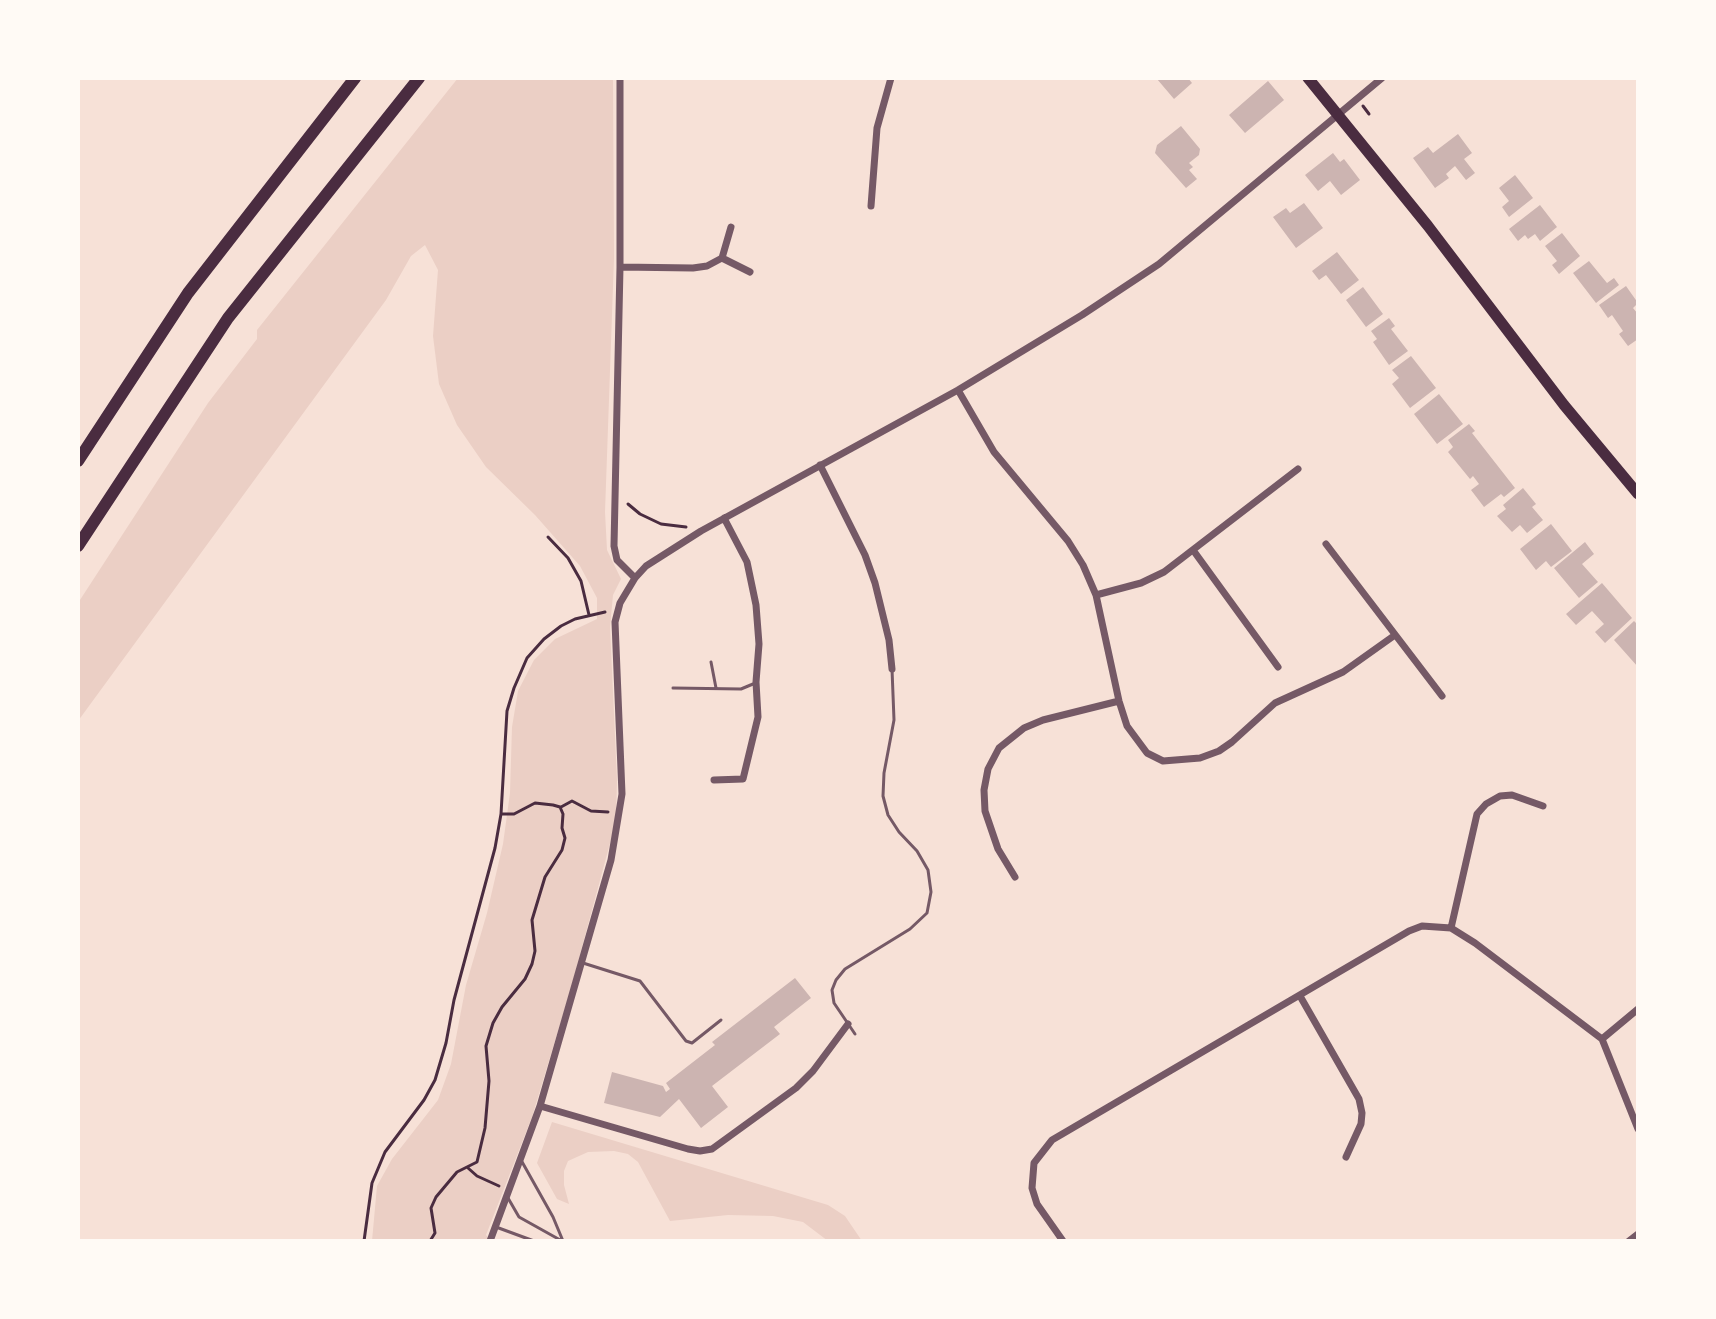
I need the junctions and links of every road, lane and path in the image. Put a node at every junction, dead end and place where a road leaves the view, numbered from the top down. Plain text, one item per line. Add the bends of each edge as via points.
1 (355, 78) edge
2 (419, 78) edge
3 (620, 78) edge
4 (891, 78) edge
5 (1308, 78) edge
6 (1382, 78) edge
7 (1338, 115) junction
8 (871, 206) dead end
9 (731, 227) dead end
10 (722, 258) junction
11 (620, 267) junction
12 (750, 272) dead end
13 (958, 390) junction
14 (78, 461) edge
15 (820, 465) junction
16 (1298, 469) dead end
17 (1638, 494) edge
18 (626, 503) dead end
19 (724, 518) junction
20 (701, 531) junction
21 (548, 537) dead end
22 (1326, 544) dead end
23 (78, 546) edge
24 (1193, 550) junction
25 (635, 578) junction
26 (1096, 595) junction
27 (617, 613) junction
28 (589, 615) junction
29 (1395, 635) junction
30 (711, 662) dead end
31 (1278, 667) dead end
32 (892, 669) joint
33 (756, 682) junction
34 (673, 688) dead end
35 (716, 688) junction
36 (1442, 696) dead end
37 (1119, 701) junction
38 (714, 780) dead end
39 (1543, 806) dead end
40 (560, 807) junction
41 (620, 812) junction
42 (501, 814) junction
43 (1015, 877) dead end
44 (1451, 928) junction
45 (583, 963) junction
46 (1300, 996) junction
47 (1638, 1009) edge
48 (721, 1020) dead end
49 (848, 1024) junction
50 (855, 1034) dead end
51 (1602, 1039) junction
52 (540, 1106) junction
53 (1638, 1129) edge
54 (1346, 1157) dead end
55 (521, 1160) junction
56 (468, 1168) junction
57 (509, 1194) junction
58 (496, 1227) junction
59 (1638, 1234) edge
60 (364, 1241) edge
61 (430, 1241) edge
62 (490, 1241) edge
63 (534, 1241) edge
64 (562, 1241) edge
65 (1063, 1241) edge
66 (1629, 1241) edge

1 - 14 highway via 188,293
2 - 23 highway via 228,318
3 - 11 street
4 - 8 street via 877,128
5 - 7 highway
6 - 7 street
7 - 13 street via 1159,264
7 - 17 highway
9 - 10 street
10 - 11 street via 693,268
10 - 12 street
11 - 25 street via 614,546 617,560
13 - 15 street
13 - 26 street via 994,452 1068,541
15 - 19 street
15 - 32 street via 875,583
16 - 24 street
18 - 20 path via 661,524
19 - 20 street
19 - 33 street via 751,576 759,644
20 - 25 street
21 - 28 path via 581,581
22 - 29 street
24 - 26 street via 1141,583
24 - 31 street
25 - 27 street
26 - 37 street
27 - 28 path
27 - 41 street
28 - 42 path via 561,626 527,658 507,711
29 - 36 street
29 - 37 street via 1343,672 1275,703 1232,742 1200,758 1163,761 1147,753 1127,726
30 - 35 lane
32 - 49 lane via 894,720 883,796 888,815 928,870 931,892 927,913 910,929 836,980 834,1003
33 - 35 lane via 741,689
33 - 38 street via 758,717 743,779
34 - 35 lane
37 - 43 street via 1043,720 999,748 988,769 985,811
39 - 44 street via 1500,796 1477,814
40 - 41 path via 572,801 591,811
40 - 42 path via 535,803 514,814
40 - 56 path via 565,838 532,920 532,964 498,1015 486,1046 485,1128 477,1162
41 - 45 street
42 - 60 path via 435,1080 385,1152 372,1183
44 - 46 street via 1434,925 1409,931
44 - 51 street
45 - 48 lane via 640,981 686,1041 692,1043
45 - 52 street
46 - 54 street via 1359,1099 1361,1124
46 - 65 street via 1052,1140 1034,1163 1032,1188
47 - 51 street
49 - 50 lane
49 - 52 street via 796,1088 712,1149 688,1149
51 - 53 street
52 - 55 street
55 - 57 street
55 - 64 lane
56 - 57 path
56 - 61 path via 457,1172 436,1197
57 - 58 street
57 - 64 lane via 519,1217
58 - 62 street
58 - 63 lane
59 - 66 street

